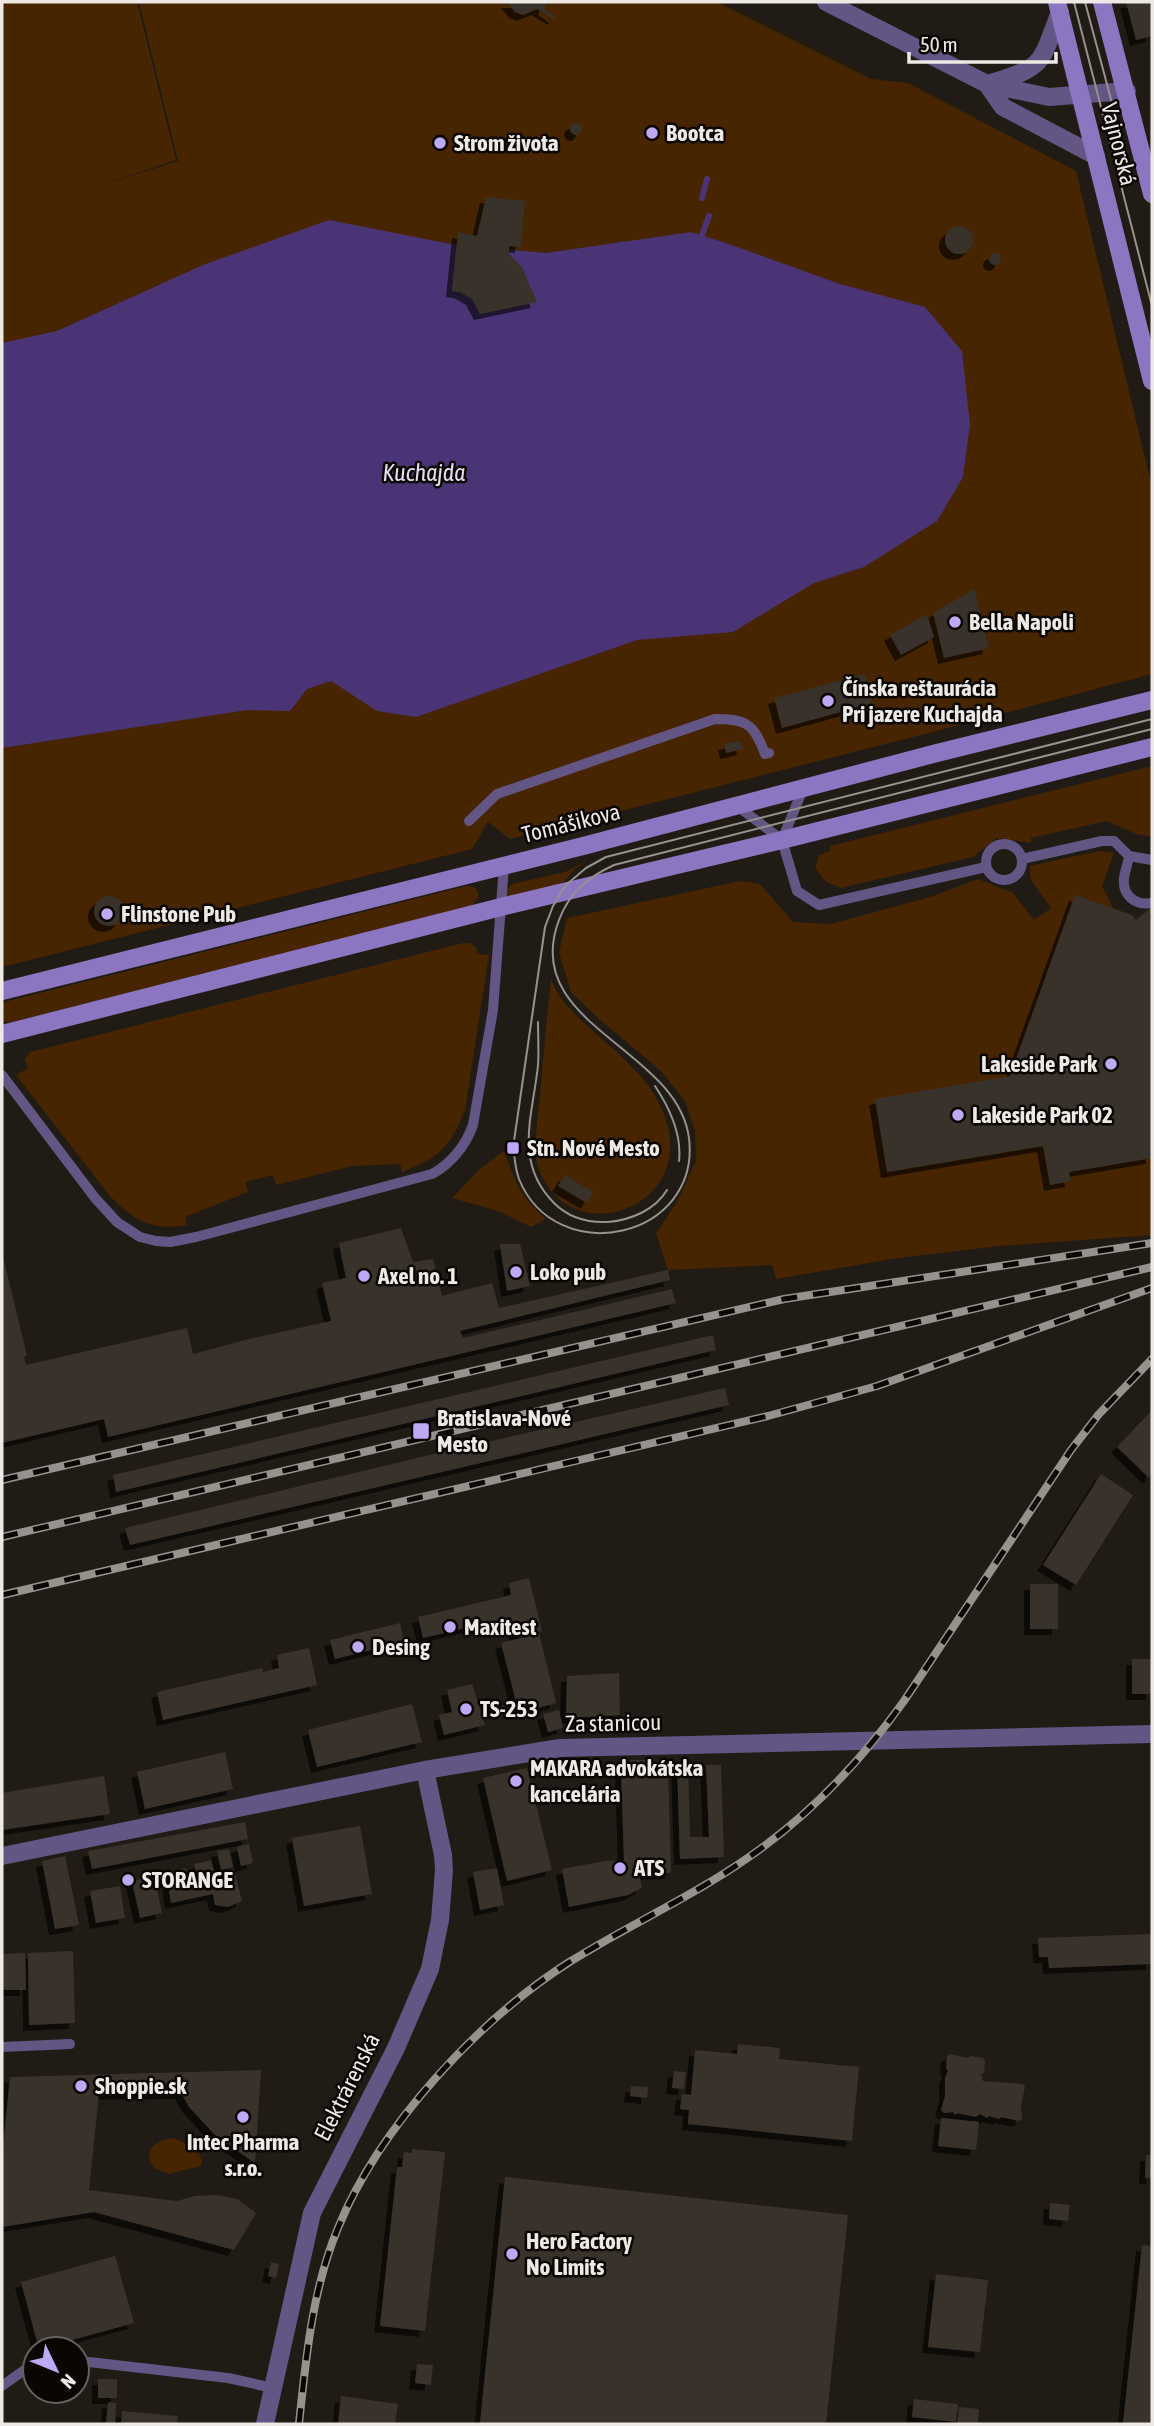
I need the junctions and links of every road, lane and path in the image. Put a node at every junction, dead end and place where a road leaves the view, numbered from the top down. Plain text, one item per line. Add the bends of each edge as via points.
1 (826, 2) edge
2 (1102, 2) edge
3 (1058, 7) edge
4 (988, 84) junction
5 (1127, 90) junction
6 (1081, 96) junction
7 (1096, 156) junction
8 (1152, 194) edge
9 (1152, 381) edge
10 (1152, 700) edge
11 (1152, 747) edge
12 (769, 753) dead end
13 (803, 789) junction
14 (736, 805) junction
15 (468, 821) dead end
16 (782, 840) junction
17 (1129, 856) junction
18 (1022, 859) junction
19 (1152, 860) edge
20 (504, 866) junction
21 (986, 867) junction
22 (1152, 903) edge
23 (500, 907) junction
24 (2, 991) edge
25 (2, 1034) edge
26 (2, 1074) edge
27 (1152, 1734) edge
28 (425, 1770) junction
29 (2, 1856) edge
30 (70, 2044) dead end
31 (2, 2047) edge
32 (91, 2362) edge
33 (21, 2372) edge
34 (2, 2386) edge
35 (273, 2388) junction
36 (265, 2424) edge

1 - 4 street
2 - 5 main road, Vajnorská
3 - 4 street via 1044,54 1035,65 1025,73
3 - 6 main road, Vajnorská
4 - 6 street via 1038,96
4 - 7 street via 1003,107
5 - 6 street
5 - 8 main road, Vajnorská
6 - 7 main road, Vajnorská
7 - 9 main road, Vajnorská
10 - 13 main road, Tomášikova
11 - 16 main road
12 - 15 lane via 765,754 756,731 736,719 715,719 497,794
13 - 14 main road, Tomášikova
13 - 16 lane
14 - 16 lane
14 - 20 main road, Tomášikova
16 - 21 lane via 797,891 819,905
16 - 23 main road
17 - 18 lane via 1114,841 1102,841
17 - 19 lane
17 - 22 lane via 1124,889 1134,901
18 - 21 lane via 1019,872 1008,880 994,878
18 - 21 lane via 1014,846 1000,844 988,852
20 - 23 lane
20 - 24 main road, Tomášikova
23 - 25 main road
23 - 26 lane via 493,1010 473,1125 456,1154 432,1174 196,1237 156,1241 129,1231 102,1206
27 - 28 street, Za stanicou via 560,1748
28 - 29 street, Za stanicou
28 - 35 street, Elektrárenská via 444,1870 430,1969 396,2048 312,2213
30 - 31 lane
32 - 35 lane via 228,2378
33 - 34 lane
35 - 36 street, Elektrárenská

